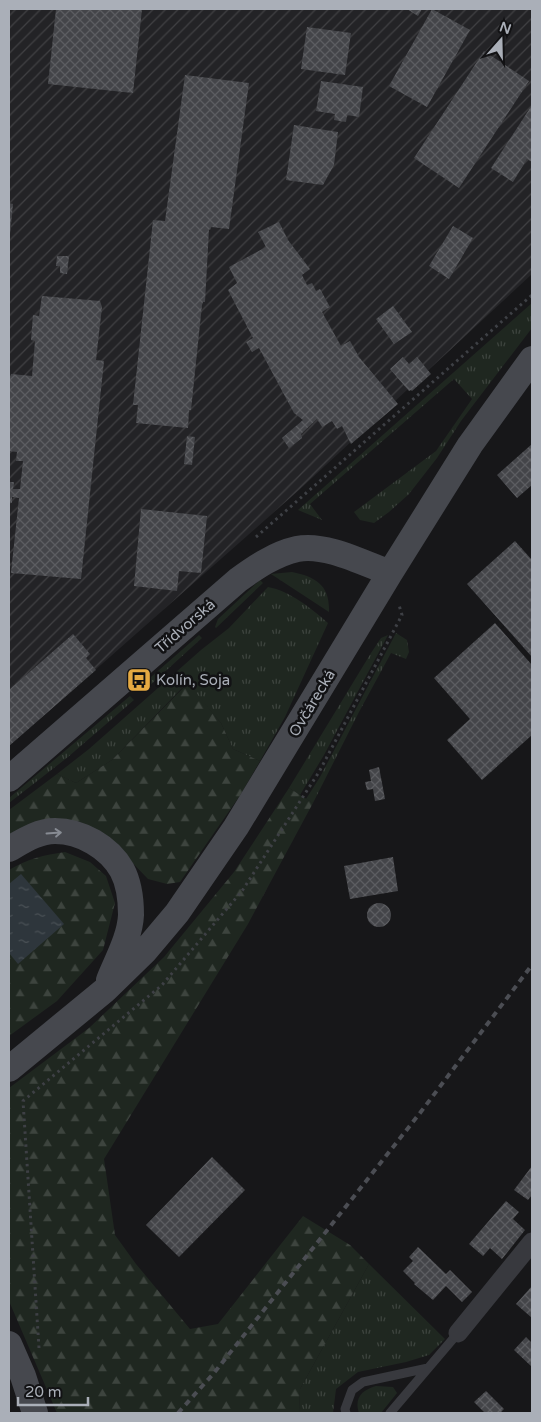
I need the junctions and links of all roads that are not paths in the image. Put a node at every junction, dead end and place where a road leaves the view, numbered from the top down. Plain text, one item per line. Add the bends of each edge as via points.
1 (532, 359) edge
2 (390, 573) junction
3 (9, 779) edge
4 (9, 849) edge
5 (105, 990) junction
6 (9, 1069) edge
7 (532, 1242) edge
8 (458, 1333) joint
9 (9, 1344) edge
10 (428, 1368) junction
11 (35, 1413) edge
12 (346, 1413) edge
13 (390, 1413) edge

1 - 2 main road, Ovčárecká via 478,432
2 - 3 main road, Třídvorská via 337,553 316,549 298,549 258,566
2 - 5 main road, Ovčárecká via 208,869 145,951
4 -> 5 main road via 29,837 53,831 73,833 92,841 122,870 129,892 131,917
5 - 6 main road, Ovčárecká
7 - 8 street
8 - 10 lane
9 - 11 main road
10 - 12 lane via 363,1382 352,1390
10 - 13 lane

